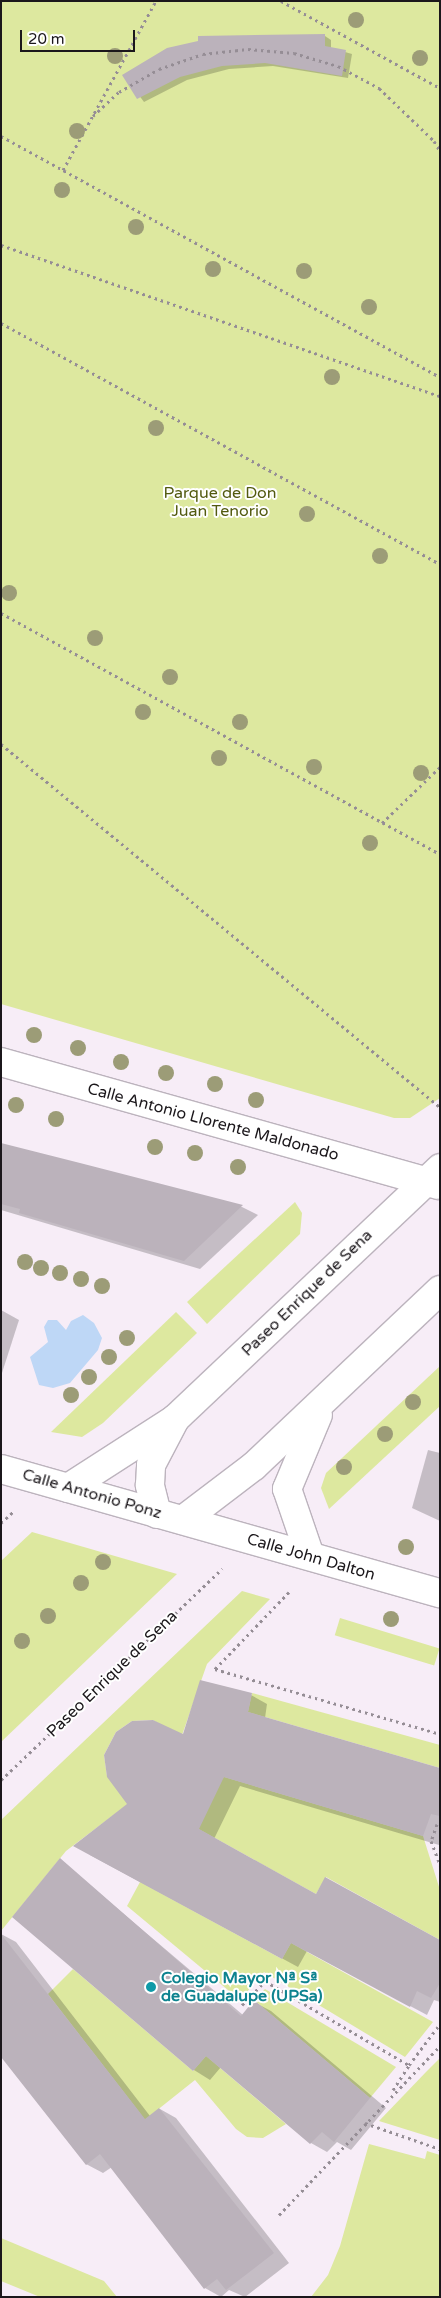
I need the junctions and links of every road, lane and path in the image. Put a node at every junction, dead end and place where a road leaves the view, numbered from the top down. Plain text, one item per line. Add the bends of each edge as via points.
1 (156, 1) edge
2 (282, 1) edge
3 (440, 88) edge
4 (93, 116) junction
5 (1, 136) edge
6 (440, 151) edge
7 (63, 170) junction
8 (1, 245) edge
9 (1, 323) edge
10 (440, 377) edge
11 (440, 389) edge
12 (438, 396) edge
13 (440, 564) edge
14 (1, 613) edge
15 (1, 744) edge
16 (440, 767) edge
17 (382, 823) junction
18 (440, 854) edge
19 (1, 1062) edge
20 (440, 1107) edge
21 (435, 1178) edge
22 (440, 1290) edge
23 (324, 1402) junction
24 (175, 1419) junction
25 (1, 1468) edge
26 (68, 1488) junction
27 (14, 1511) dead end
28 (156, 1514) junction
29 (183, 1520) junction
30 (1, 1523) edge
31 (310, 1556) junction
32 (222, 1569) dead end
33 (289, 1592) dead end
34 (440, 1593) edge
35 (440, 1734) edge
36 (1, 1780) edge
37 (437, 1824) dead end
38 (440, 1865) edge
39 (242, 2005) dead end
40 (440, 2024) edge
41 (440, 2046) edge
42 (409, 2065) junction
43 (390, 2095) junction
44 (365, 2123) junction
45 (440, 2149) edge
46 (279, 2215) dead end

1 - 4 path
2 - 3 path
4 - 6 path via 119,92 159,69 203,54 248,49 294,53 338,66 379,88 434,140
4 - 7 path
5 - 7 path
7 - 10 path
8 - 12 path
9 - 13 path
11 - 12 path
14 - 17 path
15 - 20 path
16 - 17 path
17 - 18 path
19 - 21 street, Calle Antonio Llorente Maldonado
21 - 24 street, Paseo Enrique de Sena
22 - 23 street
23 - 29 street via 254,1466
23 - 31 street via 289,1476 287,1489
24 - 26 street, Paseo Enrique de Sena
24 - 28 street, Paseo Enrique de Sena via 151,1465
25 - 26 street, Calle Antonio Ponz
26 - 28 street, Calle Antonio Ponz
27 - 30 path
28 - 29 street, Calle Antonio Ponz
29 - 31 street, Calle John Dalton
31 - 34 street, Calle John Dalton
32 - 36 path, Paseo Enrique de Sena
33 - 35 path via 215,1669
37 - 38 path via 431,1841
39 - 42 path via 265,1981
40 - 42 path
41 - 43 path
42 - 43 path
43 - 44 path
44 - 45 path
44 - 46 path

